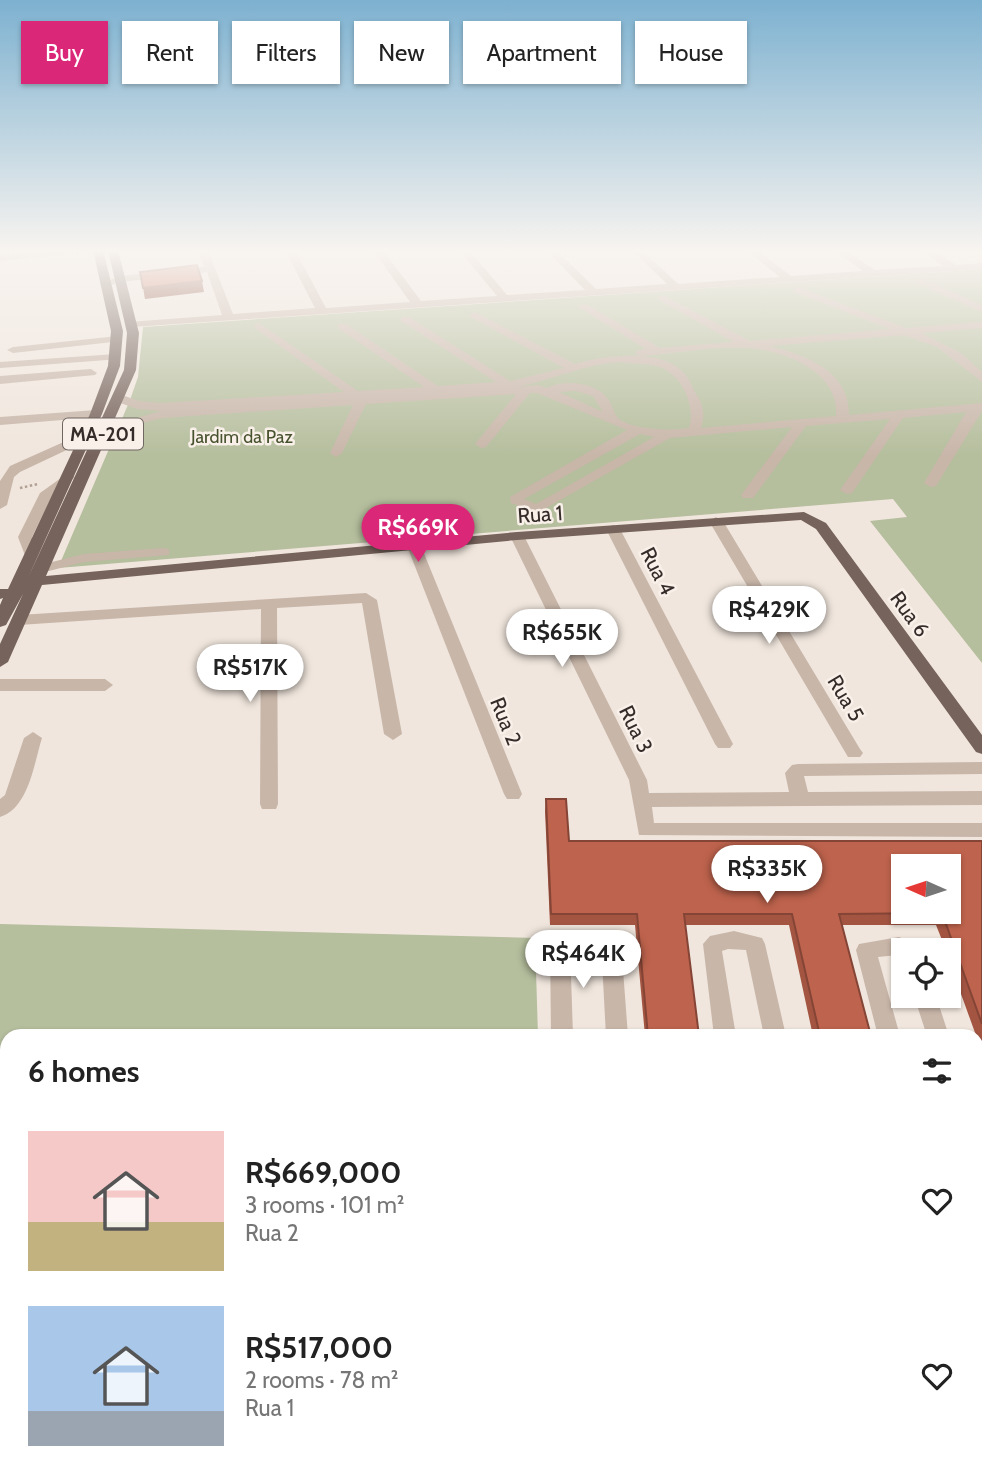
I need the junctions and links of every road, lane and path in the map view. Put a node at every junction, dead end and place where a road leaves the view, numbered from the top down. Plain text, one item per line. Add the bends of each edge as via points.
1 (113, 319) edge
2 (131, 319) edge
3 (214, 319) edge
4 (405, 319) dead end
5 (481, 319) edge
6 (604, 319) edge
7 (702, 319) edge
8 (876, 319) edge
9 (132, 324) junction
10 (982, 325) edge
11 (259, 326) dead end
12 (342, 327) dead end
13 (909, 331) junction
14 (118, 339) junction
15 (749, 344) junction
16 (13, 351) dead end
17 (657, 351) junction
18 (116, 357) junction
19 (600, 360) junction
20 (0, 365) edge
21 (573, 368) junction
22 (91, 373) dead end
23 (982, 378) edge
24 (0, 380) edge
25 (508, 385) junction
26 (435, 389) junction
27 (532, 389) junction
28 (358, 397) junction
29 (119, 398) junction
30 (137, 405) junction
31 (979, 408) edge
32 (96, 414) junction
33 (899, 415) junction
34 (135, 419) junction
35 (842, 420) junction
36 (0, 421) edge
37 (614, 422) junction
38 (802, 423) junction
39 (104, 429) junction
40 (637, 430) junction
41 (674, 434) junction
42 (86, 436) junction
43 (129, 436) dead end
44 (481, 444) dead end
45 (336, 453) dead end
46 (68, 477) junction
47 (931, 483) dead end
48 (847, 490) dead end
49 (748, 495) dead end
50 (2, 498) edge
51 (797, 515) joint
52 (716, 521) junction
53 (612, 529) junction
54 (517, 536) junction
55 (414, 546) junction
56 (163, 552) dead end
57 (31, 555) joint
58 (39, 575) junction
59 (8, 588) edge
60 (269, 605) junction
61 (19, 620) junction
62 (0, 622) edge
63 (0, 662) edge
64 (0, 685) edge
65 (105, 685) dead end
66 (393, 734) dead end
67 (33, 738) dead end
68 (724, 744) dead end
69 (982, 748) edge
70 (855, 752) dead end
71 (982, 768) edge
72 (513, 794) dead end
73 (641, 795) junction
74 (982, 798) edge
75 (800, 799) junction
76 (269, 804) dead end
77 (0, 810) edge
78 (982, 830) edge
79 (611, 943) dead end
80 (561, 944) dead end
81 (891, 947) edge
82 (929, 1008) edge
83 (562, 1029) edge
84 (617, 1029) edge
85 (724, 1029) edge
86 (773, 1029) edge
87 (887, 1029) edge
88 (936, 1029) edge

1 - 14 main road, MA-201
2 - 9 main road, MA-201
3 - 9 street
4 - 25 street
5 - 21 street
6 - 17 street
7 - 15 street
8 - 13 street
9 - 29 main road, MA-201 via 132,357
10 - 13 street
11 - 28 street
12 - 26 street
13 - 15 street
13 - 23 street via 949,349
14 - 16 street
14 - 18 main road, MA-201
15 - 17 street
15 - 35 street via 813,362 839,391
17 - 19 street
18 - 20 street
18 - 32 main road, MA-201
19 - 21 street
19 - 41 street via 651,362 675,370 696,403 698,418 694,430
21 - 25 street
22 - 24 street
25 - 26 street
26 - 28 street
27 - 28 street
27 - 37 street via 573,400
27 - 37 street via 577,387 596,392 604,398
27 - 44 street
28 - 30 street
28 - 34 street
28 - 45 street
29 - 30 street
29 - 39 main road, MA-201
30 - 34 street via 143,410
31 - 33 street
31 - 47 street
32 - 36 street
32 - 42 main road, MA-201
33 - 35 street
33 - 48 street
34 - 39 street
34 - 43 street via 125,428
35 - 38 street
37 - 40 street
38 - 41 street
38 - 49 street
39 - 58 main road, MA-201
40 - 41 street
40 - 41 street via 516,500 537,509
42 - 46 main road, MA-201
42 - 50 street via 15,469 8,476
46 - 50 path
46 - 57 street via 45,496 25,537
51 - 52 main road, Rua 1
51 - 69 main road, Rua 6 via 821,526
52 - 53 main road, Rua 1
52 - 70 street, Rua 5
53 - 54 main road, Rua 1
53 - 68 street, Rua 4
54 - 55 main road, Rua 1
54 - 73 street, Rua 3
55 - 58 main road, Rua 1
55 - 72 street, Rua 2
56 - 58 street via 84,558
57 - 59 main road
58 - 59 main road
58 - 61 main road, MA-201
59 - 62 main road
60 - 61 street
60 - 66 street via 356,597 369,600
60 - 76 street
61 - 63 main road, MA-201
64 - 65 street
67 - 77 street via 12,798
71 - 75 street via 798,770 794,774
73 - 75 street
73 - 78 street, Rua 3 via 645,827 650,832
74 - 75 street
79 - 84 street
80 - 83 street
81 - 87 street via 866,950
82 - 88 street
85 - 86 street via 712,951 713,944 720,941 755,944

